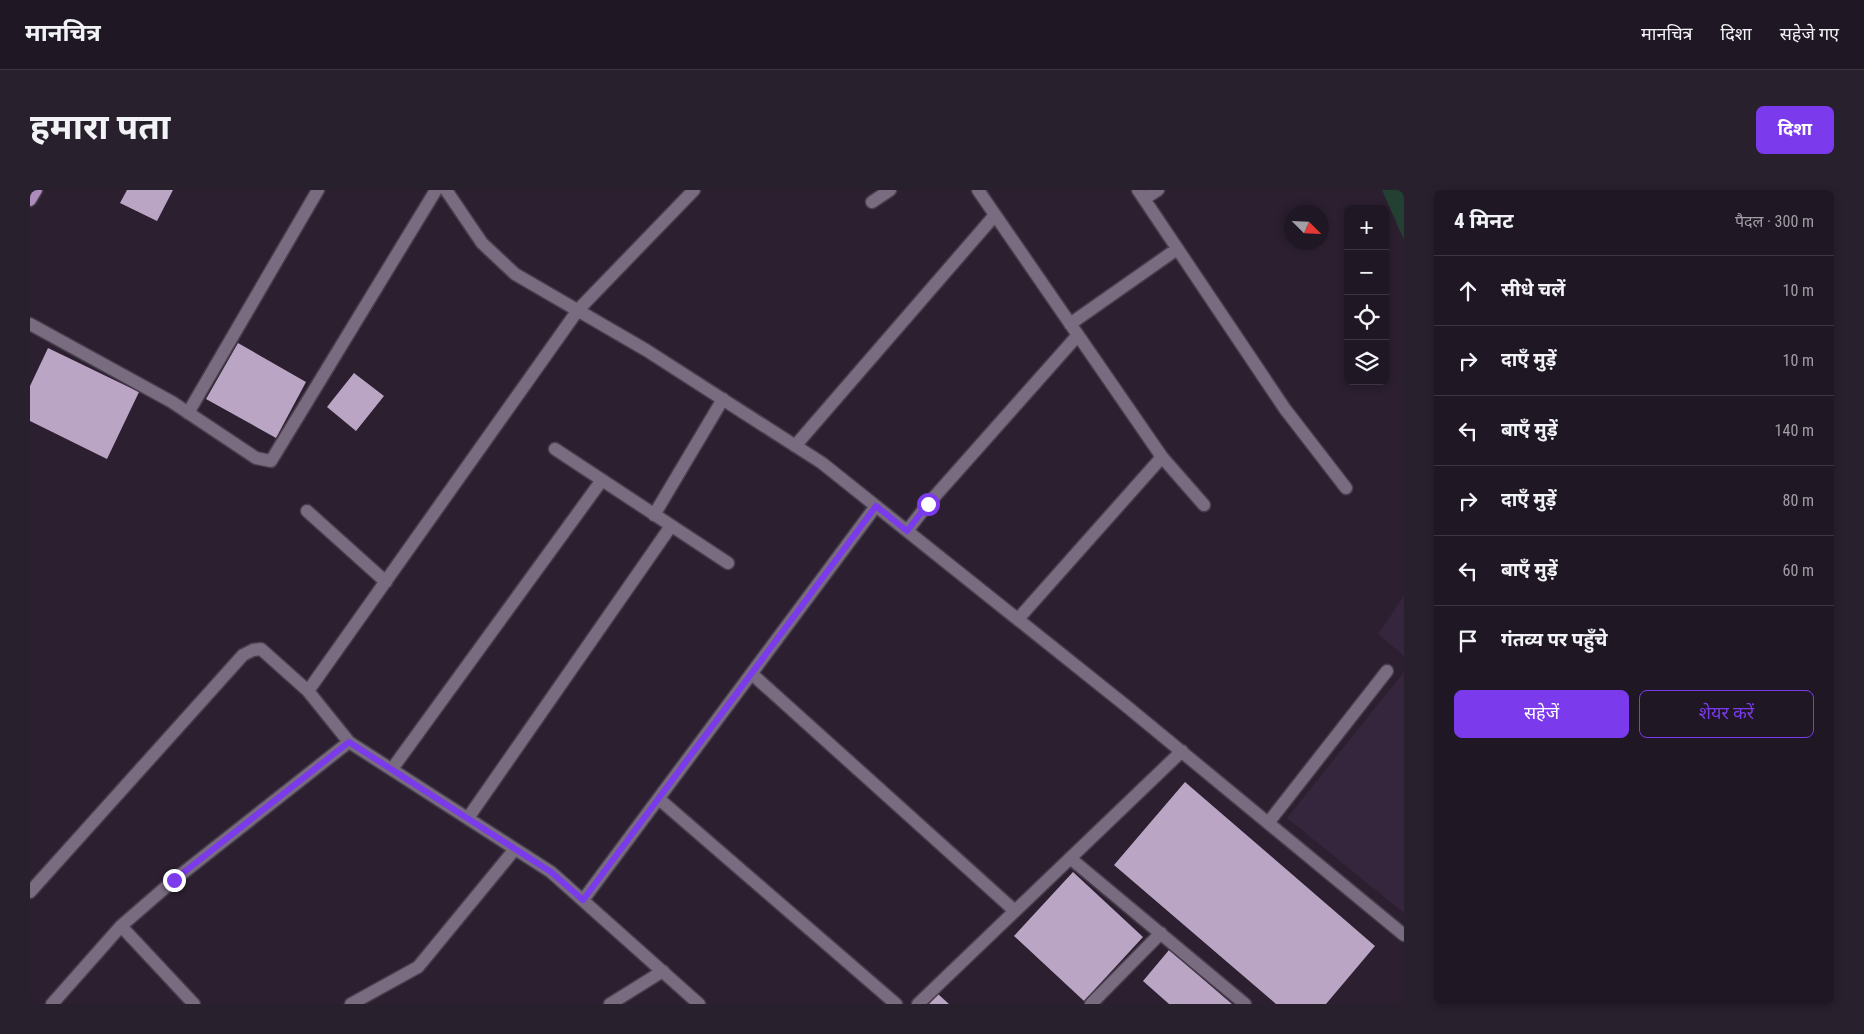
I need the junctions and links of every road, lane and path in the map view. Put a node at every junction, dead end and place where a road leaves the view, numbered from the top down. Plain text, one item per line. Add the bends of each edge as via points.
1 (36, 190) edge
2 (318, 190) edge
3 (436, 190) edge
4 (446, 190) edge
5 (694, 190) edge
6 (890, 190) edge
7 (978, 190) edge
8 (1158, 190) edge
9 (1141, 195) edge
10 (30, 200) edge
11 (872, 202) dead end
12 (995, 215) junction
13 (1177, 249) junction
14 (578, 310) junction
15 (30, 324) edge
16 (1074, 329) junction
17 (723, 399) junction
18 (188, 412) junction
19 (795, 446) junction
20 (555, 449) dead end
21 (1162, 457) junction
22 (602, 480) junction
23 (1346, 488) dead end
24 (1204, 505) dead end
25 (876, 506) junction
26 (307, 511) dead end
27 (654, 515) junction
28 (671, 526) junction
29 (907, 531) junction
30 (728, 564) dead end
31 (386, 582) junction
32 (1018, 619) junction
33 (1387, 671) dead end
34 (752, 674) junction
35 (308, 691) junction
36 (349, 742) junction
37 (1182, 752) junction
38 (392, 769) junction
39 (659, 799) junction
40 (468, 818) junction
41 (1268, 822) junction
42 (515, 849) junction
43 (1070, 858) junction
44 (30, 892) edge
45 (583, 900) junction
46 (1015, 911) junction
47 (121, 926) junction
48 (1161, 934) junction
49 (1404, 935) edge
50 (664, 971) junction
51 (52, 1004) edge
52 (194, 1004) edge
53 (351, 1004) edge
54 (610, 1004) edge
55 (699, 1004) edge
56 (896, 1004) edge
57 (918, 1004) edge
58 (1091, 1004) edge
59 (1245, 1004) edge

1 - 10 main road
2 - 18 street
3 - 18 street via 271,460 256,458
4 - 14 street via 482,243 515,274
5 - 14 street
6 - 11 street
7 - 12 street
8 - 9 street
9 - 13 street
12 - 16 street
12 - 19 street
13 - 16 street
13 - 23 street via 1285,408
14 - 17 street
14 - 31 street
15 - 18 street
16 - 21 street
16 - 29 street
17 - 19 street
17 - 27 street
19 - 25 street
20 - 22 street
21 - 24 street
21 - 32 street
22 - 27 street
22 - 38 street
25 - 29 street
25 - 34 street
26 - 31 street
27 - 28 street
28 - 30 street
28 - 40 street
29 - 32 street
31 - 35 street
32 - 37 street
33 - 41 street
34 - 39 street
34 - 46 street
35 - 36 street
35 - 44 street via 261,649 243,655
36 - 38 street
36 - 47 street via 174,880
37 - 41 street
37 - 43 street
38 - 40 street
39 - 45 street
39 - 56 street
40 - 42 street
41 - 49 street
42 - 45 street via 551,872
42 - 53 street via 418,967
43 - 46 street
43 - 48 street
45 - 50 street
46 - 57 street
47 - 51 street
47 - 52 street
48 - 58 street
48 - 59 street
50 - 54 street
50 - 55 street

